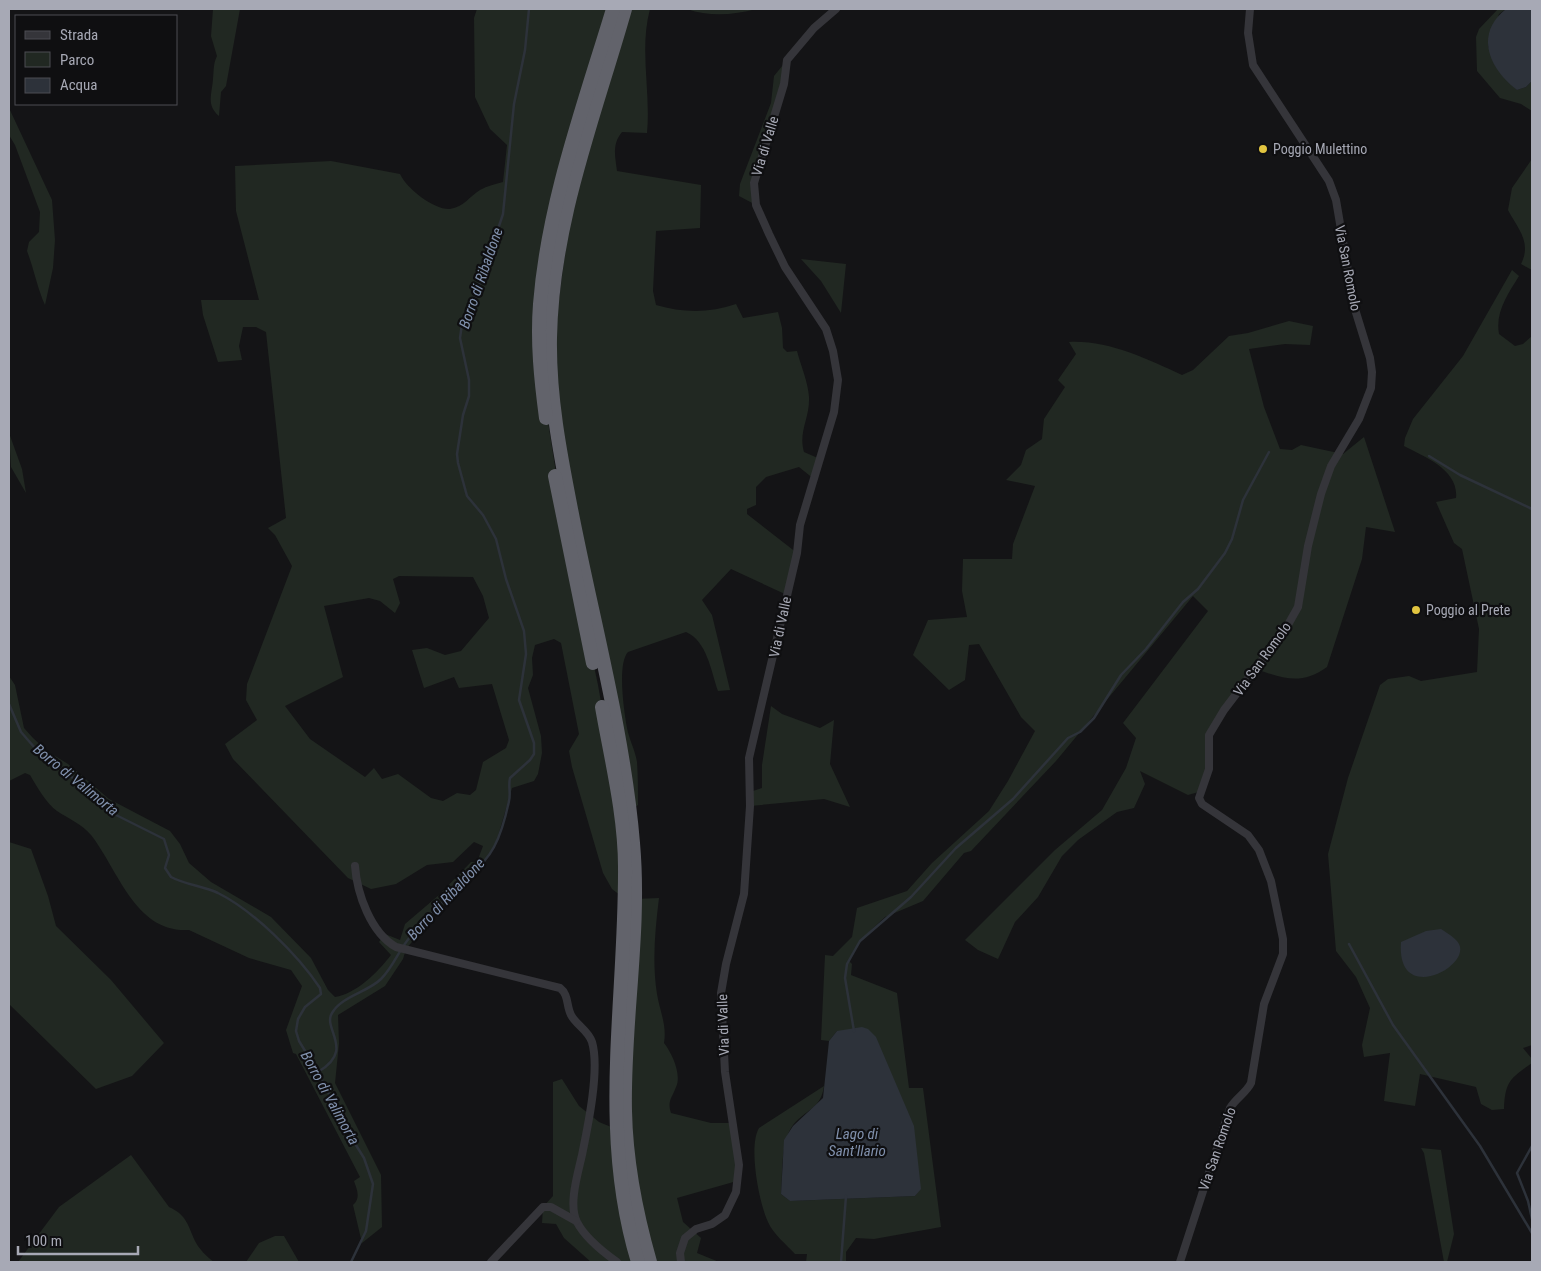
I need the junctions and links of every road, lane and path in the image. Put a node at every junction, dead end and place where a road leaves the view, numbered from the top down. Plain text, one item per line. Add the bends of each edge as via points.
1 (613, 9) edge
2 (624, 9) edge
3 (836, 9) edge
4 (1250, 9) edge
5 (355, 866) dead end
6 (576, 1221) junction
7 (491, 1262) edge
8 (617, 1262) edge
9 (638, 1262) edge
10 (650, 1262) edge
11 (681, 1262) edge
12 (1180, 1262) edge

1 - 9 highway via 572,144 552,224 543,275 539,340 549,439 598,685 624,845 624,924 615,1112 623,1195
2 - 10 highway via 588,126 561,234 553,286 550,356 556,430 611,703 633,836 634,924 625,1114 634,1194
3 - 11 street, Via di Valle via 814,28 787,60 784,84 754,183 756,205 785,267 826,329 838,380 834,412 800,525 797,553 750,758 744,894 721,994 726,1072 739,1165 736,1192 724,1215 685,1238
4 - 12 street, Via San Romolo via 1248,33 1252,65 1329,180 1336,200 1354,306 1372,372 1359,418 1331,466 1321,494 1298,607 1209,735 1209,769 1199,798 1202,804 1248,836 1259,850 1271,881 1284,939 1264,1004 1251,1083 1230,1108
5 - 6 street via 371,921 384,941 566,992 571,1016 591,1039 594,1050 591,1097 574,1189
6 - 7 street via 551,1207 543,1207
6 - 8 street via 592,1241

